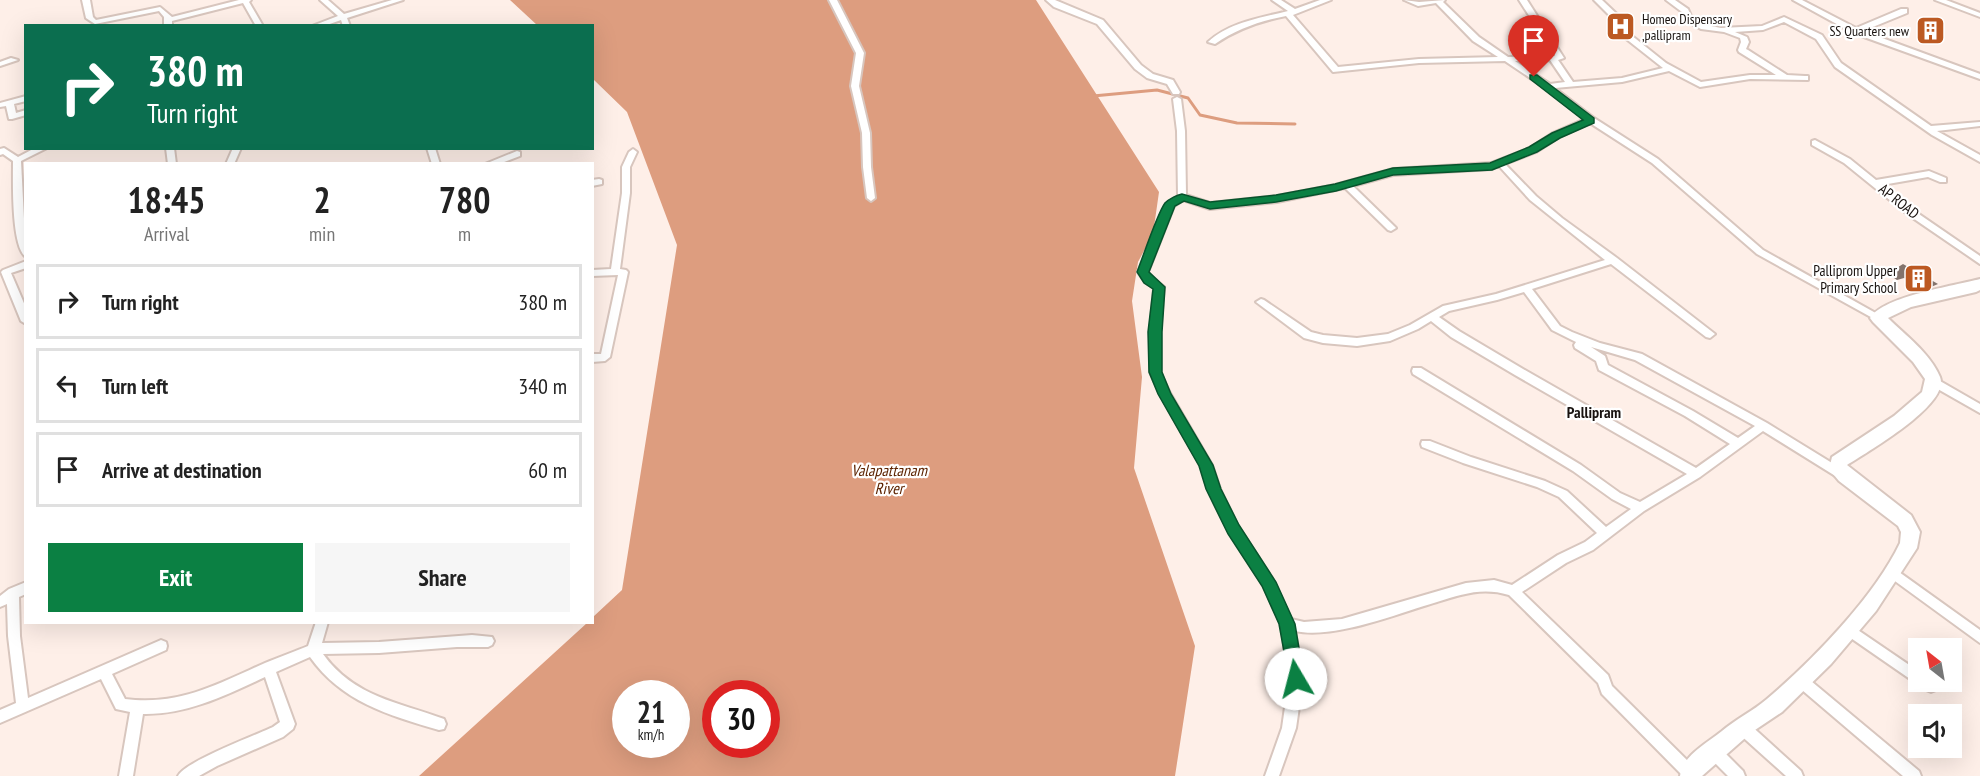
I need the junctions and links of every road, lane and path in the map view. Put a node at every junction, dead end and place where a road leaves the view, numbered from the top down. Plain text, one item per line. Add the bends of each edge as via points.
1 (86, 0) edge
2 (246, 0) edge
3 (324, 0) edge
4 (399, 0) edge
5 (833, 0) edge
6 (1050, 0) edge
7 (1276, 0) edge
8 (1327, 0) edge
9 (1408, 0) edge
10 (1523, 0) edge
11 (1599, 0) edge
12 (1670, 0) edge
13 (1939, 0) edge
14 (1439, 1) edge
15 (1803, 1) edge
16 (1904, 11) dead end
17 (1291, 13) junction
18 (1980, 15) edge
19 (343, 17) junction
20 (168, 23) edge
21 (259, 24) edge
22 (321, 24) edge
23 (346, 24) edge
24 (1724, 30) junction
25 (1856, 32) junction
26 (1212, 42) dead end
27 (1506, 58) junction
28 (14, 60) dead end
29 (1554, 60) junction
30 (0, 64) edge
31 (1668, 69) junction
32 (1784, 77) junction
33 (1980, 77) edge
34 (1805, 78) dead end
35 (1571, 84) junction
36 (1548, 86) junction
37 (24, 98) edge
38 (10, 102) junction
39 (0, 105) edge
40 (24, 113) edge
41 (1591, 120) junction
42 (1980, 124) edge
43 (1929, 129) junction
44 (1815, 143) dead end
45 (39, 150) edge
46 (515, 151) edge
47 (0, 152) edge
48 (633, 152) dead end
49 (1980, 159) edge
50 (17, 160) junction
51 (493, 162) edge
52 (1500, 163) junction
53 (1943, 180) dead end
54 (1877, 183) junction
55 (1347, 185) junction
56 (1182, 197) junction
57 (871, 198) dead end
58 (1391, 228) dead end
59 (24, 247) edge
60 (1614, 260) junction
61 (1980, 261) edge
62 (24, 265) edge
63 (615, 272) junction
64 (3, 273) edge
65 (594, 273) edge
66 (1526, 288) junction
67 (1977, 289) edge
68 (1261, 302) dead end
69 (24, 317) edge
70 (1432, 317) junction
71 (1878, 318) junction
72 (1710, 334) dead end
73 (1579, 340) junction
74 (594, 358) edge
75 (1418, 371) dead end
76 (1933, 381) junction
77 (1980, 409) edge
78 (1763, 426) junction
79 (1426, 444) dead end
80 (1739, 444) junction
81 (1696, 474) junction
82 (1844, 476) junction
83 (1640, 508) junction
84 (1606, 534) junction
85 (1892, 572) junction
86 (24, 588) edge
87 (1514, 591) junction
88 (13, 593) junction
89 (0, 602) edge
90 (321, 624) edge
91 (1287, 624) junction
92 (1849, 630) junction
93 (1980, 637) edge
94 (488, 641) dead end
95 (161, 646) dead end
96 (313, 650) junction
97 (268, 668) junction
98 (105, 671) junction
99 (1908, 671) edge
100 (1800, 680) junction
101 (23, 707) junction
102 (137, 709) junction
103 (0, 717) edge
104 (438, 724) dead end
105 (1742, 727) junction
106 (1714, 752) junction
107 (1691, 775) edge
108 (126, 776) edge
109 (185, 776) edge
110 (1272, 776) edge
111 (1738, 776) edge
112 (1796, 776) edge
113 (1914, 776) edge

1 - 20 street via 90,18 95,22 155,9 165,12
2 - 20 street
2 - 21 street
3 - 19 street
4 - 19 street
5 - 57 street via 860,53 855,86 866,133
6 - 56 street via 1100,22 1138,67 1150,76 1170,82 1177,95 1181,131
7 - 17 street
8 - 17 street
9 - 14 street via 1418,4
10 - 29 street via 1560,56
11 - 31 street via 1628,36
12 - 24 street via 1689,19 1713,30
13 - 18 street
14 - 27 street via 1476,39
15 - 25 street
16 - 25 street
17 - 26 street via 1244,24
17 - 27 street via 1336,70 1419,61
19 - 22 street
19 - 23 street
24 - 32 street via 1743,37 1742,50
24 - 43 street via 1763,28 1784,19 1791,21 1819,36 1838,66
25 - 33 street
27 - 29 street
27 - 36 street
28 - 30 street
29 - 35 street
31 - 32 street via 1700,85 1750,77
31 - 35 street via 1622,80
32 - 34 street
35 - 36 street
36 - 41 street
37 - 38 street
38 - 39 street
38 - 40 street via 12,117
41 - 52 street
41 - 71 street via 1655,161 1760,252
42 - 43 street
43 - 49 street
44 - 54 street, AP ROAD
45 - 50 street
46 - 51 street
47 - 50 street
48 - 63 street via 626,167
50 - 59 street via 19,228
52 - 55 street via 1393,172
52 - 60 street via 1533,198
53 - 54 street via 1929,174
54 - 61 street, AP ROAD via 1910,212
55 - 56 street via 1276,199 1210,206
55 - 58 street
56 - 91 street via 1170,204 1143,272 1159,287 1155,372
60 - 66 street
60 - 72 street
62 - 64 street
63 - 65 street
63 - 74 street via 622,272 622,283 605,357
64 - 69 street
66 - 70 street via 1446,308
66 - 73 street via 1556,328
67 - 71 main road via 1899,306 1882,312
68 - 70 street via 1308,335 1345,341 1390,337
70 - 81 street
71 - 76 main road via 1919,358
73 - 78 street via 1638,357
73 - 80 street via 1579,346 1600,359 1603,367 1706,421
75 - 83 street
76 - 77 street
76 - 82 main road via 1930,395 1900,421 1838,462
78 - 80 street
78 - 82 street
79 - 84 street via 1563,494
80 - 81 street
81 - 83 street
82 - 85 main road via 1909,526 1911,541
83 - 84 street
84 - 87 street
85 - 92 main road
85 - 93 street
86 - 88 street
87 - 91 street via 1494,585 1466,588 1342,625 1304,628
87 - 107 street via 1604,679 1607,690
88 - 89 street
88 - 101 street
90 - 96 street
91 - 110 street via 1296,679 1289,728
92 - 99 street
92 - 100 main road
94 - 96 street
95 - 98 street
96 - 97 street
96 - 104 street via 323,666 349,690
97 - 102 street via 191,701
97 - 109 street via 288,724
98 - 101 street
98 - 102 street via 121,705
100 - 105 main road via 1773,707
100 - 113 street
101 - 103 street
102 - 108 street
105 - 106 main road
105 - 112 street
106 - 107 main road via 1692,768
106 - 111 street

